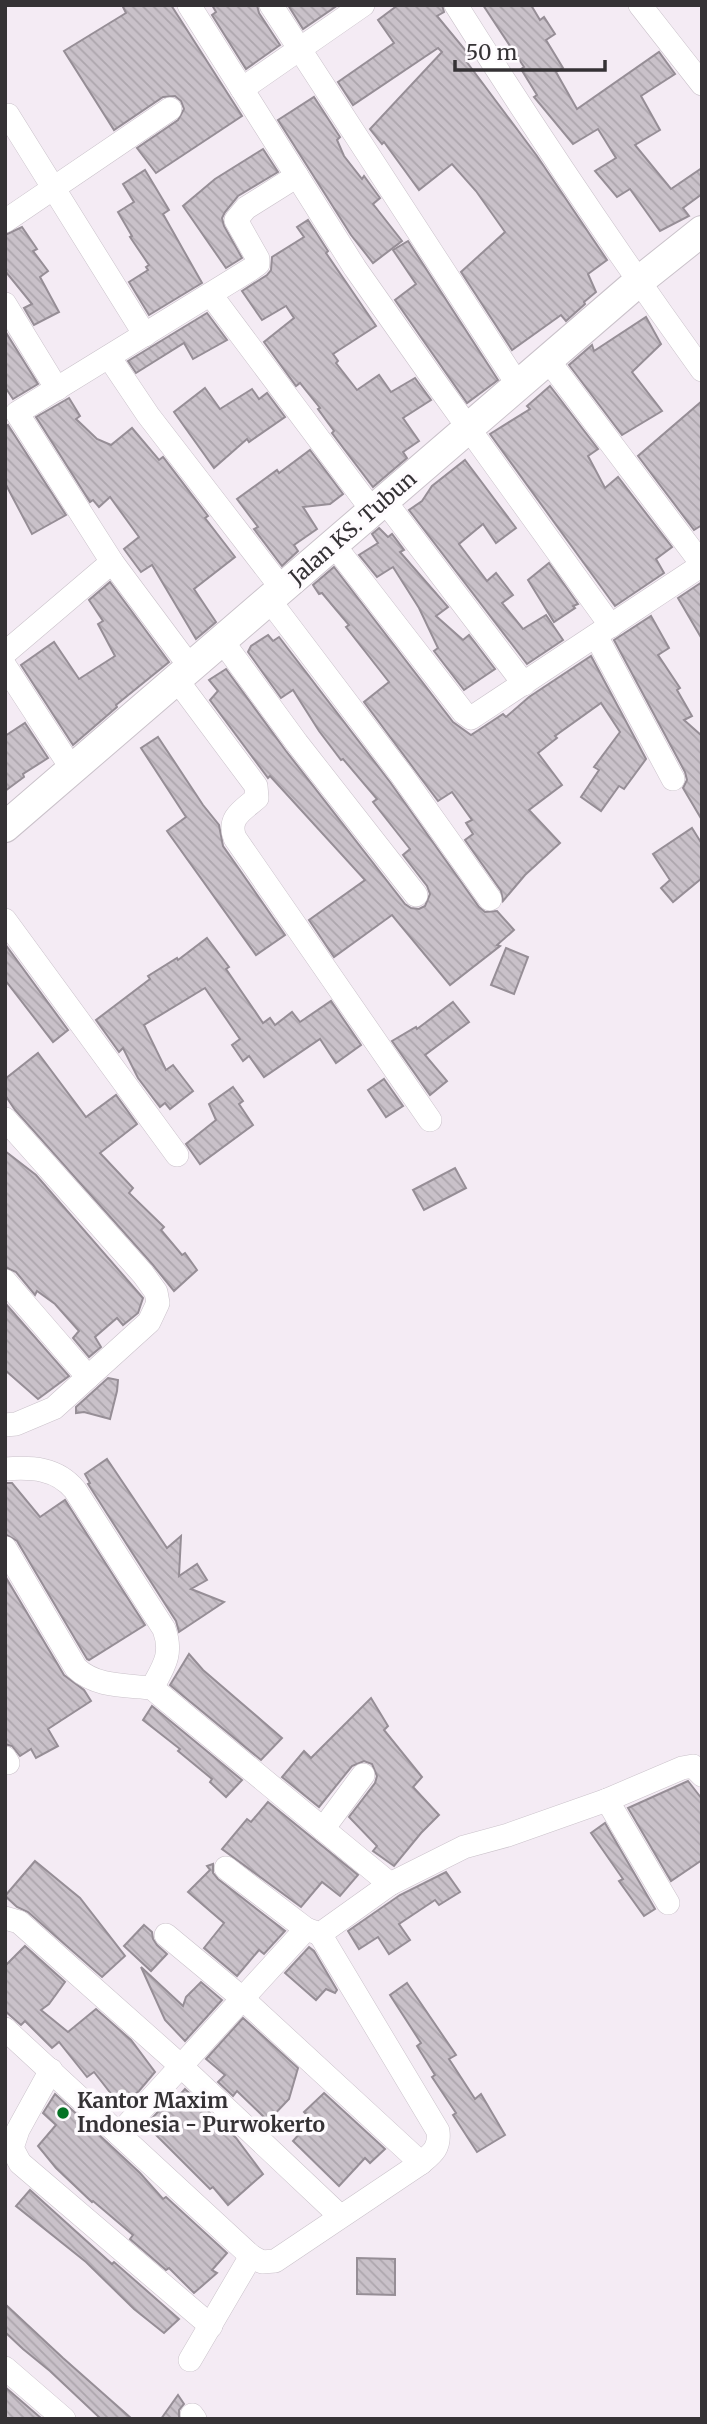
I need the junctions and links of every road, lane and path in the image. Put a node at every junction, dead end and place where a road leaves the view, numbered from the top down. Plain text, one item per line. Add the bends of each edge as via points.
1 (190, 5) edge
2 (271, 5) edge
3 (363, 5) edge
4 (456, 5) edge
5 (640, 5) edge
6 (300, 49) junction
7 (702, 84) edge
8 (242, 89) junction
9 (170, 109) dead end
10 (8, 115) dead end
11 (297, 176) junction
12 (54, 187) junction
13 (5, 221) edge
14 (702, 231) edge
15 (638, 282) junction
16 (211, 295) junction
17 (5, 304) edge
18 (145, 335) junction
19 (108, 357) junction
20 (548, 359) junction
21 (702, 370) edge
22 (518, 385) junction
23 (57, 389) junction
24 (469, 427) junction
25 (378, 505) junction
26 (334, 545) junction
27 (112, 562) junction
28 (702, 565) edge
29 (276, 595) junction
30 (604, 631) junction
31 (223, 642) junction
32 (5, 653) edge
33 (5, 666) edge
34 (184, 674) junction
35 (524, 684) junction
36 (72, 768) junction
37 (673, 779) dead end
38 (5, 827) edge
39 (416, 895) dead end
40 (490, 899) dead end
41 (5, 920) edge
42 (5, 1119) edge
43 (430, 1120) dead end
44 (177, 1155) dead end
45 (5, 1281) edge
46 (89, 1377) junction
47 (5, 1425) edge
48 (5, 1469) edge
49 (5, 1548) edge
50 (152, 1688) junction
51 (363, 1775) dead end
52 (702, 1775) edge
53 (607, 1800) junction
54 (323, 1829) junction
55 (226, 1868) dead end
56 (390, 1884) junction
57 (668, 1903) dead end
58 (5, 1918) edge
59 (313, 1931) junction
60 (166, 1935) dead end
61 (242, 1998) junction
62 (5, 2029) edge
63 (181, 2066) junction
64 (51, 2070) junction
65 (119, 2134) junction
66 (421, 2163) junction
67 (340, 2216) junction
68 (251, 2256) junction
69 (211, 2326) junction
70 (190, 2360) dead end
71 (5, 2368) edge
72 (64, 2419) edge

1 - 8 street
2 - 6 street
3 - 6 street
4 - 15 street
5 - 7 street
6 - 8 street
6 - 22 street
8 - 11 street
9 - 12 street
10 - 12 street
11 - 16 street via 239,215 239,230 258,264
11 - 24 street via 355,268
12 - 13 street
12 - 18 street
14 - 15 street, Jalan KS. Tubun
15 - 20 street, Jalan KS. Tubun
15 - 21 street
16 - 18 street
16 - 25 street
17 - 23 street
18 - 19 street
19 - 23 street
19 - 29 street
20 - 22 street, Jalan KS. Tubun
20 - 28 street
22 - 24 street, Jalan KS. Tubun
23 - 27 street via 17,414
24 - 25 street, Jalan KS. Tubun
24 - 30 street
25 - 26 street, Jalan KS. Tubun
25 - 35 street
26 - 29 street, Jalan KS. Tubun
26 - 35 street via 468,717
27 - 32 street
27 - 34 street
28 - 30 street
29 - 31 street, Jalan KS. Tubun
29 - 40 street
30 - 35 street
30 - 37 street
31 - 34 street, Jalan KS. Tubun
31 - 39 street
33 - 36 street
34 - 36 street, Jalan KS. Tubun
34 - 43 street via 256,786 257,798 232,821 235,838
36 - 38 street, Jalan KS. Tubun
41 - 44 street
42 - 46 street via 156,1292 158,1303 149,1322
45 - 46 street
46 - 47 street via 54,1408
48 - 50 street via 30,1467 51,1472 65,1478 75,1490 170,1644
49 - 50 street via 81,1673 106,1683
50 - 54 street
51 - 54 street
52 - 53 street via 693,1766 682,1768
53 - 56 street via 464,1847
53 - 57 street
54 - 56 street
55 - 59 street
56 - 59 street
58 - 63 street via 19,1922
59 - 61 street
59 - 66 street via 438,2131 437,2149
60 - 61 street
61 - 63 street
61 - 66 street
62 - 64 street
63 - 65 street
63 - 67 street
64 - 65 street
64 - 69 street via 18,2130 12,2148 20,2163
65 - 68 street
66 - 67 street
67 - 68 street via 275,2261 262,2262
68 - 69 street
69 - 70 street
71 - 72 street

